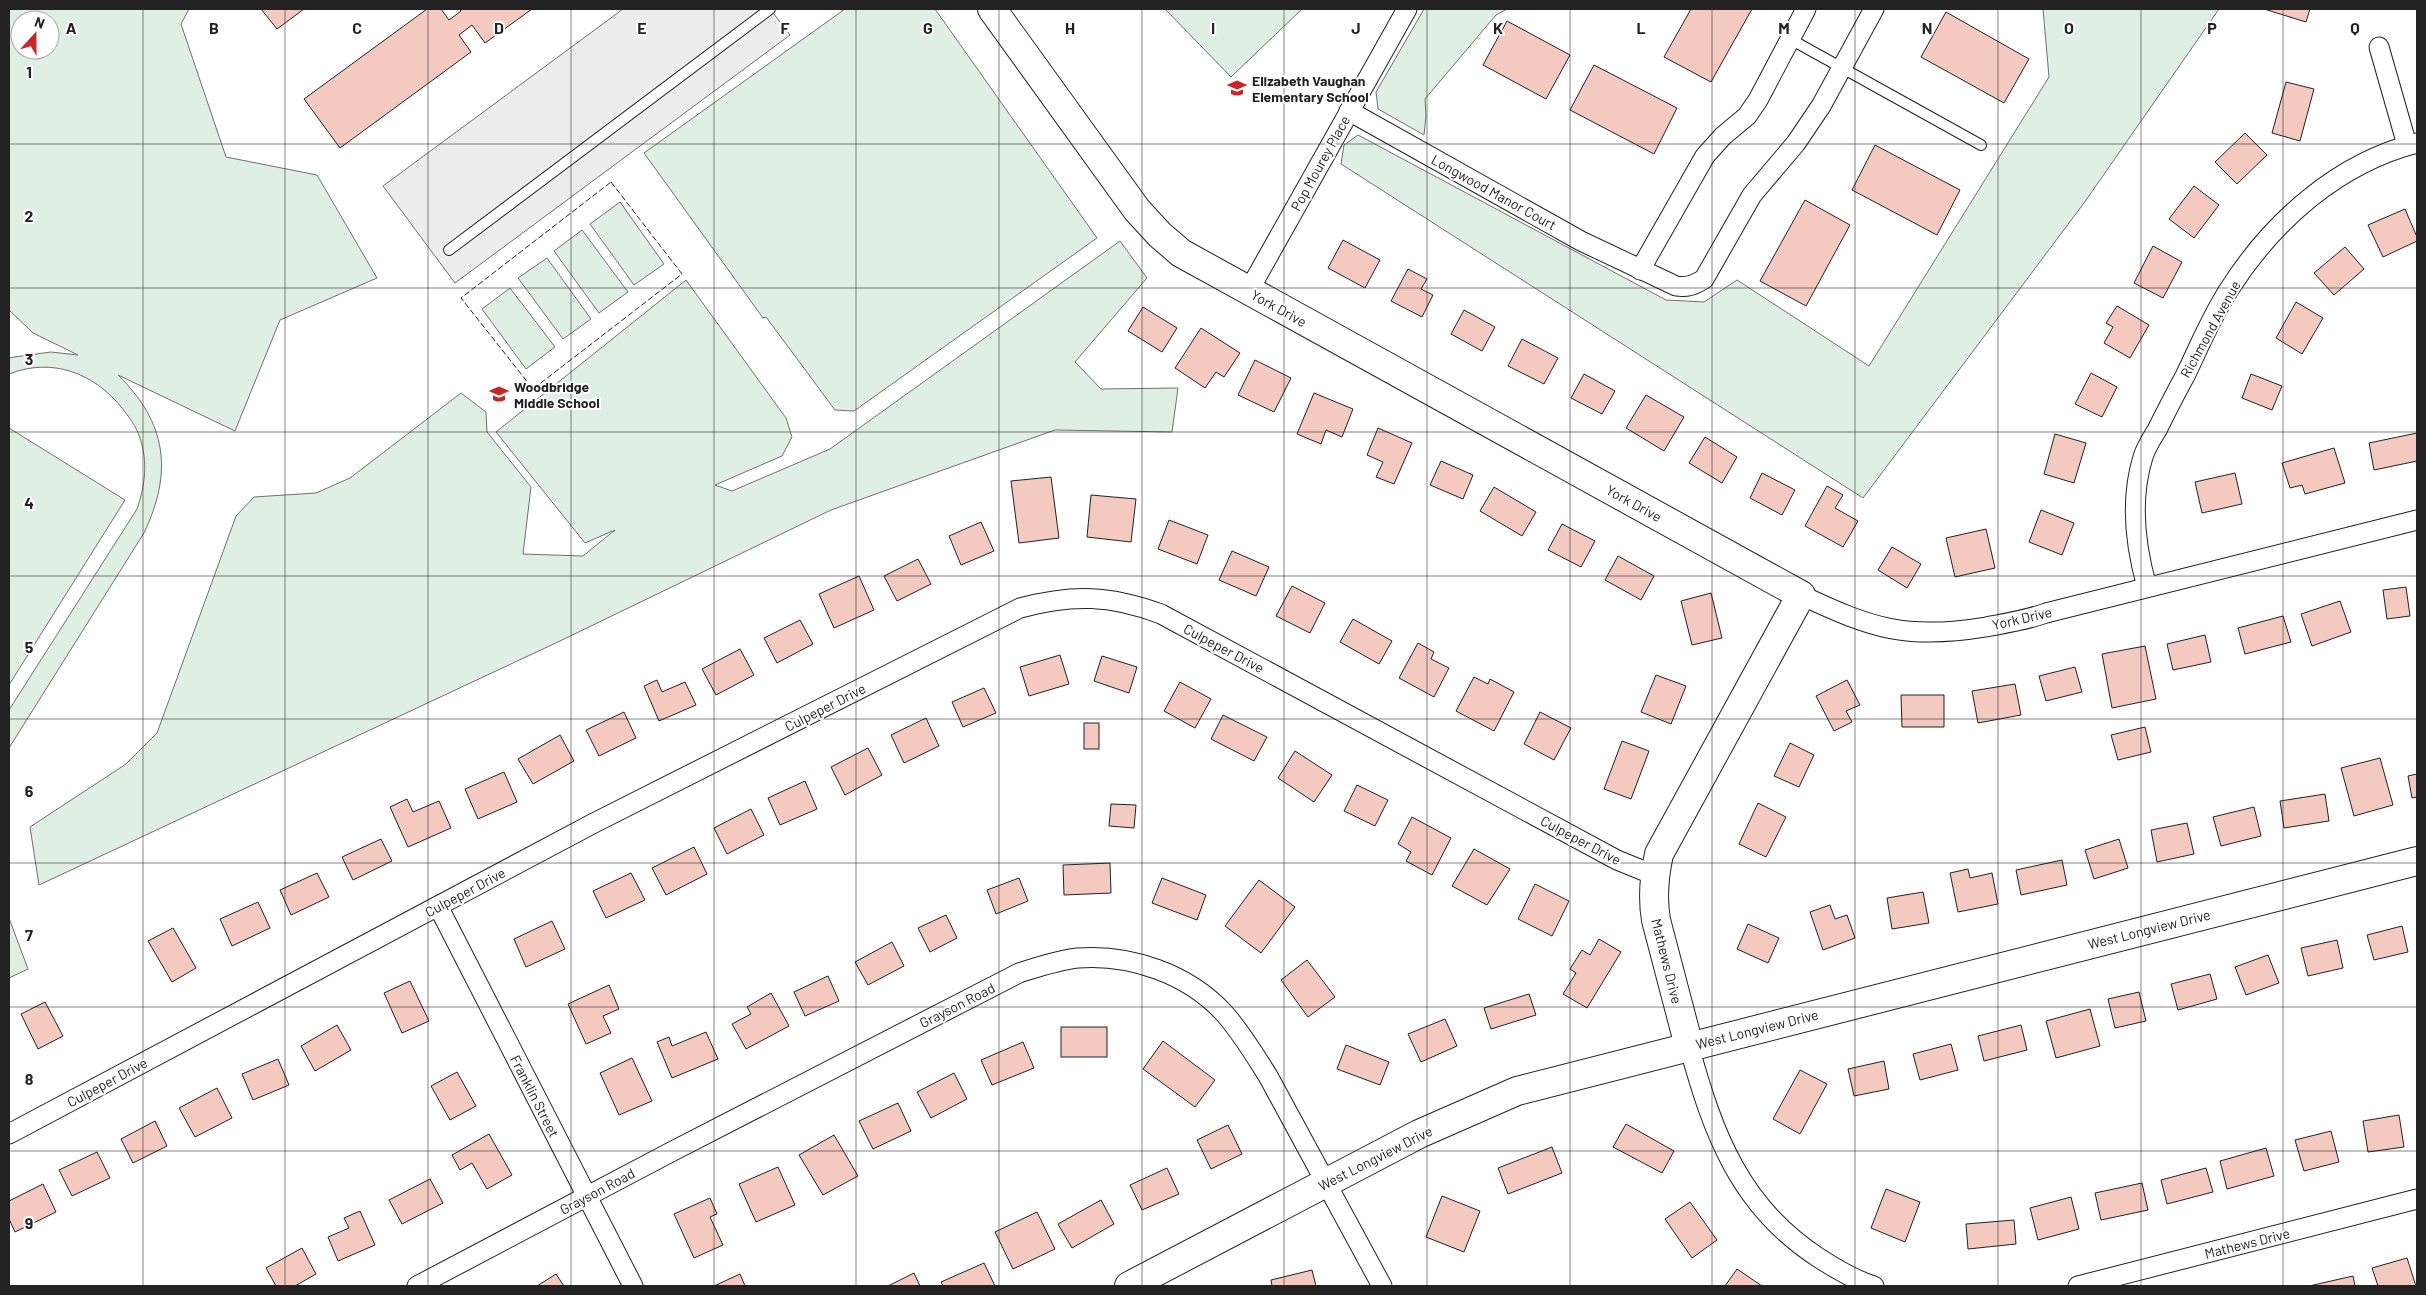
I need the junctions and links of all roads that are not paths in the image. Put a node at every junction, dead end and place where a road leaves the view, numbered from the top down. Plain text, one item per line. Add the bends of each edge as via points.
1 (770, 9) edge
2 (1407, 9) edge
3 (1806, 9) edge
4 (1874, 9) edge
5 (998, 11) edge
6 (1790, 39) junction
7 (2379, 47) dead end
8 (1842, 68) junction
9 (1349, 111) junction
10 (2412, 144) edge
11 (1981, 145) dead end
12 (449, 250) dead end
13 (1640, 270) junction
14 (1248, 292) junction
15 (2417, 520) edge
16 (2147, 587) junction
17 (1801, 595) junction
18 (2417, 861) edge
19 (1654, 874) junction
20 (438, 906) junction
21 (1689, 1046) junction
22 (9, 1134) edge
23 (1326, 1183) junction
24 (587, 1196) junction
25 (2417, 1199) edge
26 (418, 1286) edge
27 (632, 1286) edge
28 (1129, 1286) edge
29 (1382, 1286) edge
30 (1874, 1286) edge
31 (2078, 1286) edge

1 - 12 lane
2 - 9 street, Pop Mourey Place
3 - 6 street
4 - 8 street, Longwood Manor Court
5 - 14 street, York Drive via 1138,210 1160,235 1182,253
6 - 8 lane
6 - 13 street via 1754,106 1705,156
7 - 10 street, Richmond Avenue
8 - 11 lane
8 - 13 street, Longwood Manor Court via 1796,143 1752,195 1704,278 1693,285 1676,286
9 - 13 street, Longwood Manor Court via 1581,241
9 - 14 street, Pop Mourey Place
10 - 16 street, Richmond Avenue via 2369,160 2328,184 2293,212 2262,245 2230,289 2143,456 2135,526
14 - 17 street, York Drive
15 - 16 street, York Drive
16 - 17 street, York Drive via 2033,618 1944,633 1882,628
17 - 19 street, Mathews Drive via 1659,854
18 - 21 street, West Longview Drive
19 - 20 street, Culpeper Drive via 1617,860 1161,614 1133,604 1080,597 1049,600 1020,608 594,823
19 - 21 street, Mathews Drive via 1656,920
20 - 22 street, Culpeper Drive
20 - 24 street, Franklin Street
21 - 23 street, West Longview Drive via 1516,1091 1428,1130
21 - 30 street, Mathews Drive via 1718,1137 1735,1172 1755,1200 1772,1220 1810,1252
23 - 24 street, Grayson Road via 1248,1043 1224,1013 1183,981 1147,966 1102,958 1078,958 1048,963 1019,973
23 - 28 street, West Longview Drive
23 - 29 street, Grayson Road
24 - 26 street, Grayson Road
24 - 27 street, Franklin Street
25 - 31 street, Mathews Drive

